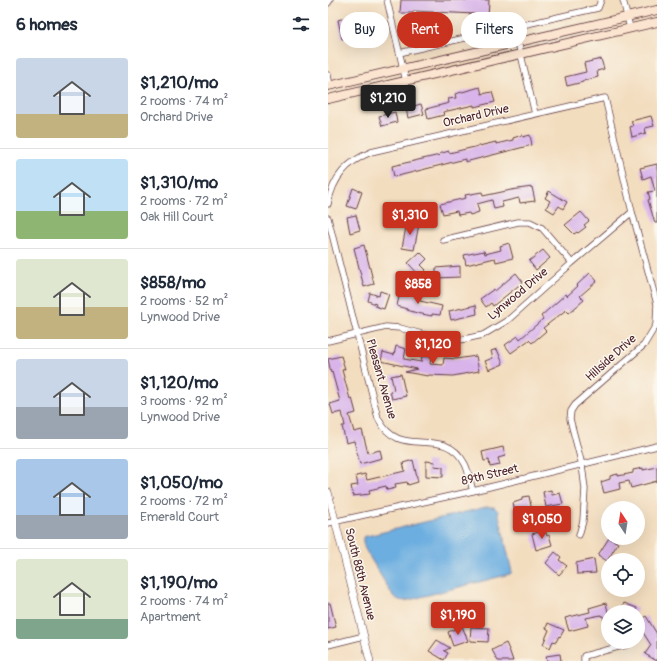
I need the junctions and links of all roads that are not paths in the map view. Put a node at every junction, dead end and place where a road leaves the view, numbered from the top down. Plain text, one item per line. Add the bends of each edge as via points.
1 (330, 0) edge
2 (386, 0) edge
3 (601, 0) edge
4 (623, 0) edge
5 (328, 3) edge
6 (657, 10) edge
7 (628, 17) junction
8 (657, 22) edge
9 (630, 28) junction
10 (527, 40) edge
11 (492, 48) edge
12 (520, 48) edge
13 (399, 54) junction
14 (521, 54) junction
15 (403, 69) junction
16 (328, 75) edge
17 (406, 81) junction
18 (329, 86) edge
19 (605, 98) joint
20 (328, 99) edge
21 (535, 114) junction
22 (328, 204) edge
23 (632, 212) junction
24 (328, 218) edge
25 (443, 240) dead end
26 (572, 263) junction
27 (656, 325) edge
28 (356, 334) junction
29 (328, 341) edge
30 (657, 446) edge
31 (582, 465) junction
32 (473, 491) junction
33 (328, 492) edge
34 (332, 522) edge
35 (579, 535) dead end
36 (364, 636) junction
37 (328, 645) edge
38 (611, 649) edge
39 (370, 661) edge
40 (584, 661) edge

1 - 5 street
2 - 13 street
3 - 13 street via 598,8
4 - 7 street
6 - 7 main road
7 - 9 street
7 - 10 main road
8 - 9 main road
9 - 14 main road
11 - 15 main road
12 - 14 street
13 - 15 street
14 - 17 main road
14 - 21 street
15 - 17 street
15 - 18 main road
16 - 18 street
17 - 20 main road
19 - 21 street, Orchard Drive
19 - 23 street, Hillside Drive
21 - 22 street, Orchard Drive via 371,152 354,161 337,177 330,191
23 - 26 street, Lynwood Drive
23 - 27 street, Hillside Drive via 657,304
24 - 28 street, Pleasant Avenue
25 - 26 street via 518,222 530,222 542,228
26 - 28 street, Lynwood Drive via 508,320 483,335 460,340 440,339 394,327
27 - 31 street, Hillside Drive via 644,345 571,411 570,419
28 - 29 street, Lynwood Drive
28 - 32 street, Pleasant Avenue via 382,426 400,440 434,442 451,449 464,463
30 - 31 street, 89th Street
31 - 32 street, 89th Street
31 - 35 street via 585,498
32 - 34 street, 89th Street
33 - 34 street, South 88th Avenue
34 - 36 street, South 88th Avenue
36 - 37 street
36 - 39 street, South 88th Avenue
38 - 40 street via 584,656

